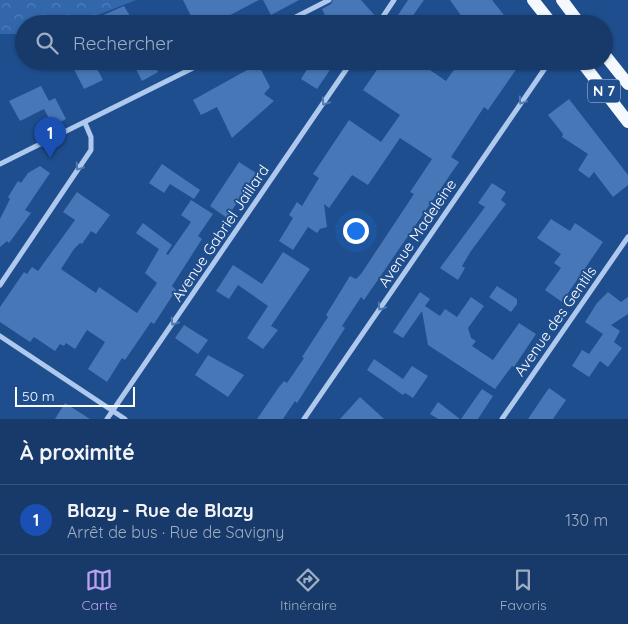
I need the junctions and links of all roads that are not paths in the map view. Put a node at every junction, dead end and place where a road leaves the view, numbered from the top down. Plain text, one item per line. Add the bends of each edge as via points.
1 (329, 0) edge
2 (394, 0) edge
3 (534, 0) edge
4 (562, 0) edge
5 (300, 15) edge
6 (384, 15) edge
7 (545, 15) edge
8 (573, 15) edge
9 (613, 65) edge
10 (189, 70) edge
11 (346, 70) edge
12 (544, 70) edge
13 (588, 70) edge
14 (628, 84) edge
15 (628, 122) edge
16 (85, 123) junction
17 (0, 164) edge
18 (628, 237) edge
19 (0, 285) edge
20 (0, 336) edge
21 (113, 411) junction
22 (107, 419) edge
23 (125, 419) edge
24 (304, 419) edge
25 (502, 419) edge

1 - 5 street
2 - 6 street
3 - 7 main road
4 - 8 main road
9 - 14 main road, N 7
10 - 16 street
11 -> 21 street, Avenue Gabriel Jaillard
12 -> 24 street, Avenue Madeleine
13 - 15 main road, N 7
16 - 17 street
16 -> 19 street via 91,136 91,150
18 - 25 street, Avenue des Gentils
20 - 21 street
21 - 22 street, Avenue Gabriel Jaillard
21 - 23 street

